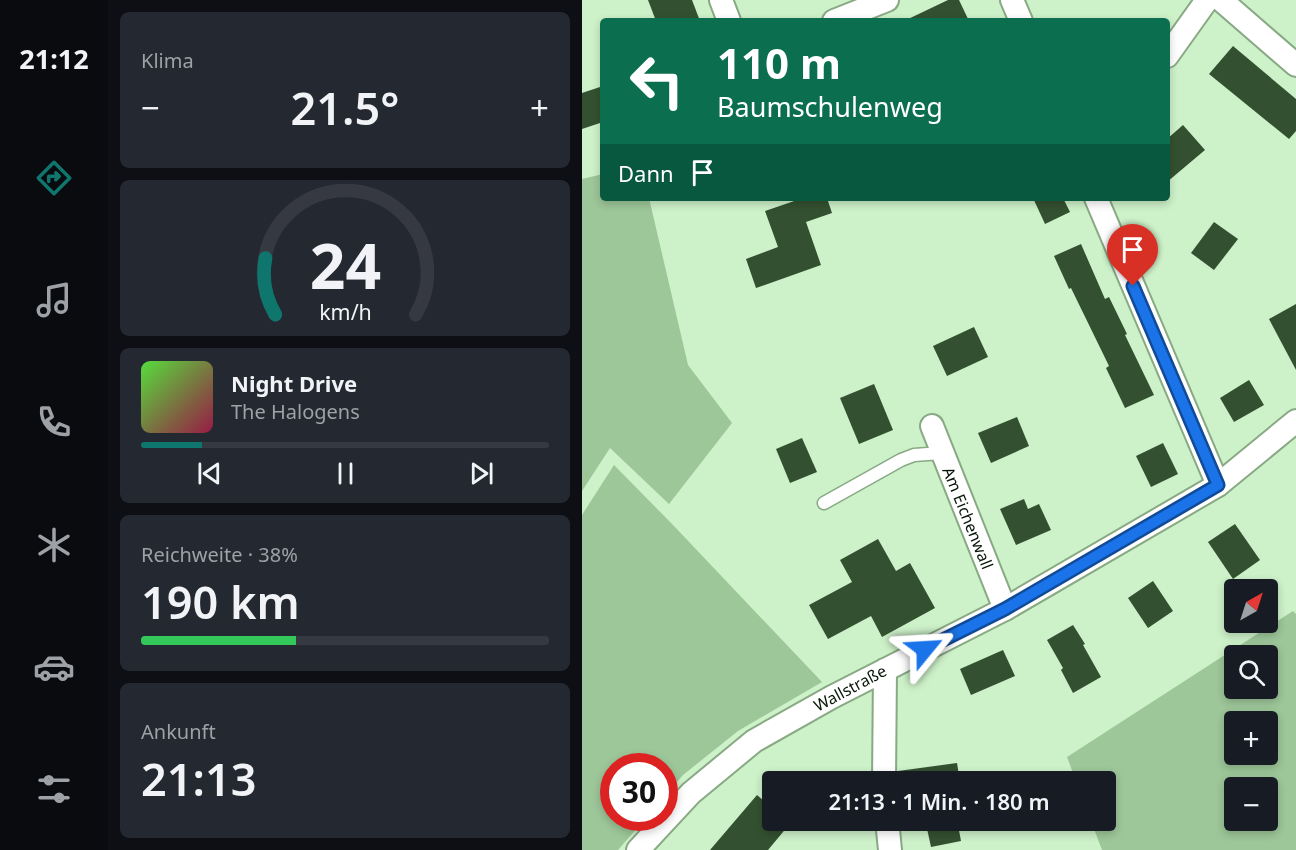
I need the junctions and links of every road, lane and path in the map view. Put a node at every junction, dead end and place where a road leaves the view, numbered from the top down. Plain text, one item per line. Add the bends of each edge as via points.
1 (721, 0) edge
2 (887, 0) edge
3 (1012, 0) edge
4 (1207, 0) edge
5 (1221, 0) edge
6 (728, 18) edge
7 (842, 18) edge
8 (1020, 18) edge
9 (1170, 52) edge
10 (1296, 65) edge
11 (1097, 201) edge
12 (1296, 421) edge
13 (932, 426) dead end
14 (942, 453) junction
15 (1218, 485) junction
16 (824, 503) dead end
17 (1005, 609) junction
18 (885, 670) junction
19 (884, 771) edge
20 (887, 831) edge
21 (638, 850) edge
22 (890, 850) edge

1 - 6 street
2 - 7 street
3 - 8 street
4 - 9 street
5 - 10 street
11 - 15 street
12 - 15 street, Wallstraße
13 - 14 street, Am Eichenwall
14 - 16 lane via 901,460
14 - 17 street, Am Eichenwall
15 - 17 street, Wallstraße
17 - 18 street, Wallstraße
18 - 19 street
18 - 21 street, Wallstraße via 754,741 691,793
20 - 22 street

